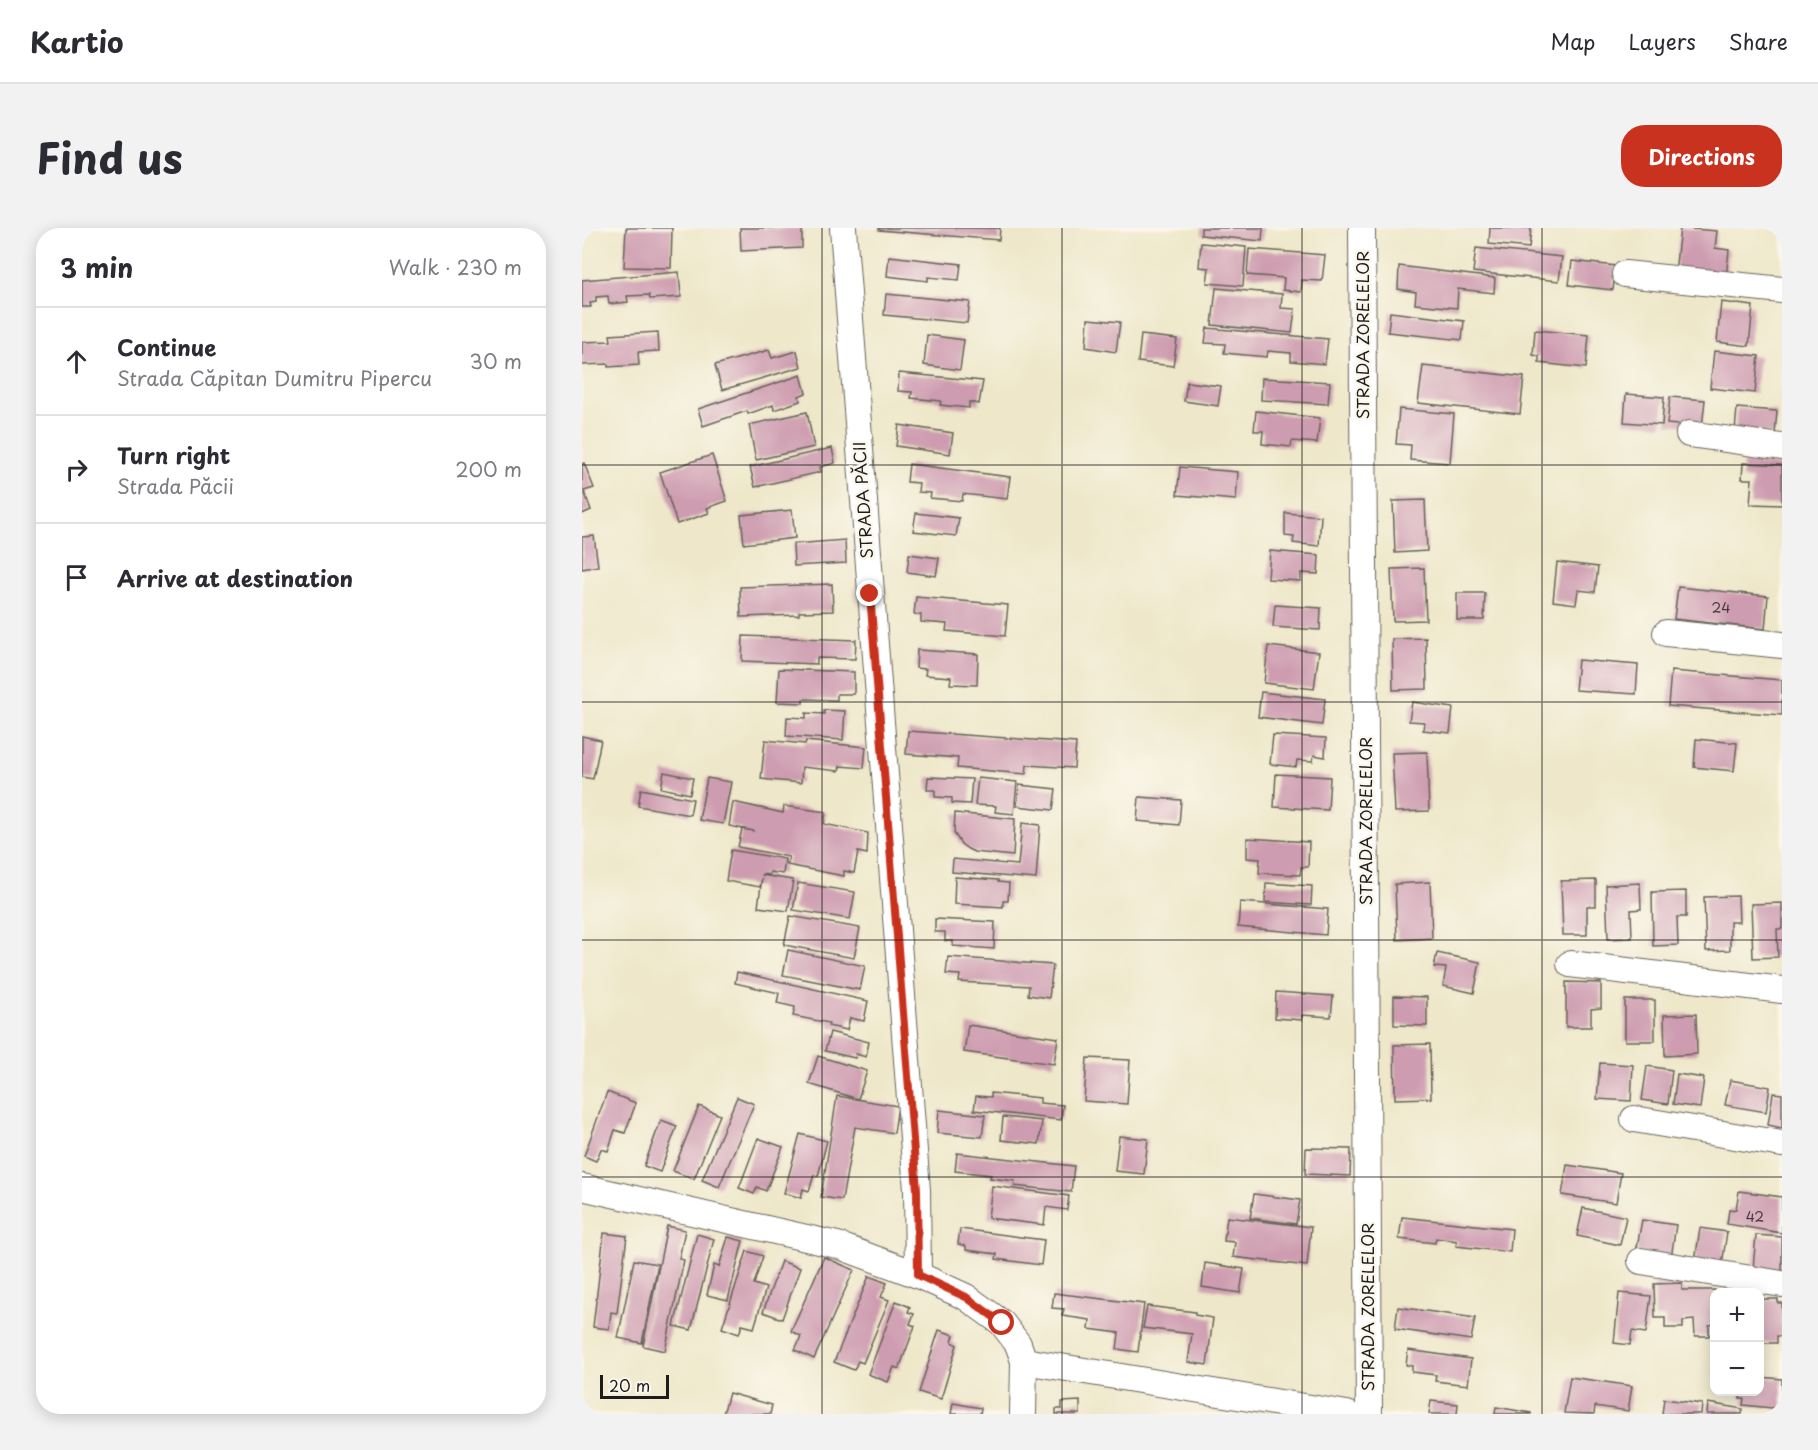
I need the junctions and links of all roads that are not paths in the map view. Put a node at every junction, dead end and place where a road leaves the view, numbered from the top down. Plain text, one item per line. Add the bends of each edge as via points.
1 (843, 228) edge
2 (1362, 228) edge
3 (1625, 274) dead end
4 (1782, 290) edge
5 (1689, 434) dead end
6 (1782, 447) edge
7 (1666, 633) dead end
8 (1782, 645) edge
9 (1570, 964) dead end
10 (1782, 990) edge
11 (1634, 1119) dead end
12 (1782, 1144) edge
13 (582, 1187) edge
14 (1641, 1261) dead end
15 (918, 1275) junction
16 (1782, 1284) edge
17 (1024, 1361) junction
18 (1212, 1403) edge
19 (1316, 1411) edge
20 (1023, 1414) edge
21 (1347, 1414) edge
22 (1369, 1414) edge

1 - 15 street, STRADA PĂCII via 917,1190
2 - 22 street, STRADA ZORELELOR
3 - 4 street
5 - 6 street
7 - 8 street
9 - 10 street
11 - 12 street
13 - 15 street via 837,1245
14 - 16 street
15 - 17 street via 966,1297 1002,1323 1018,1344
17 - 18 street
17 - 20 street
18 - 19 street
19 - 21 street

